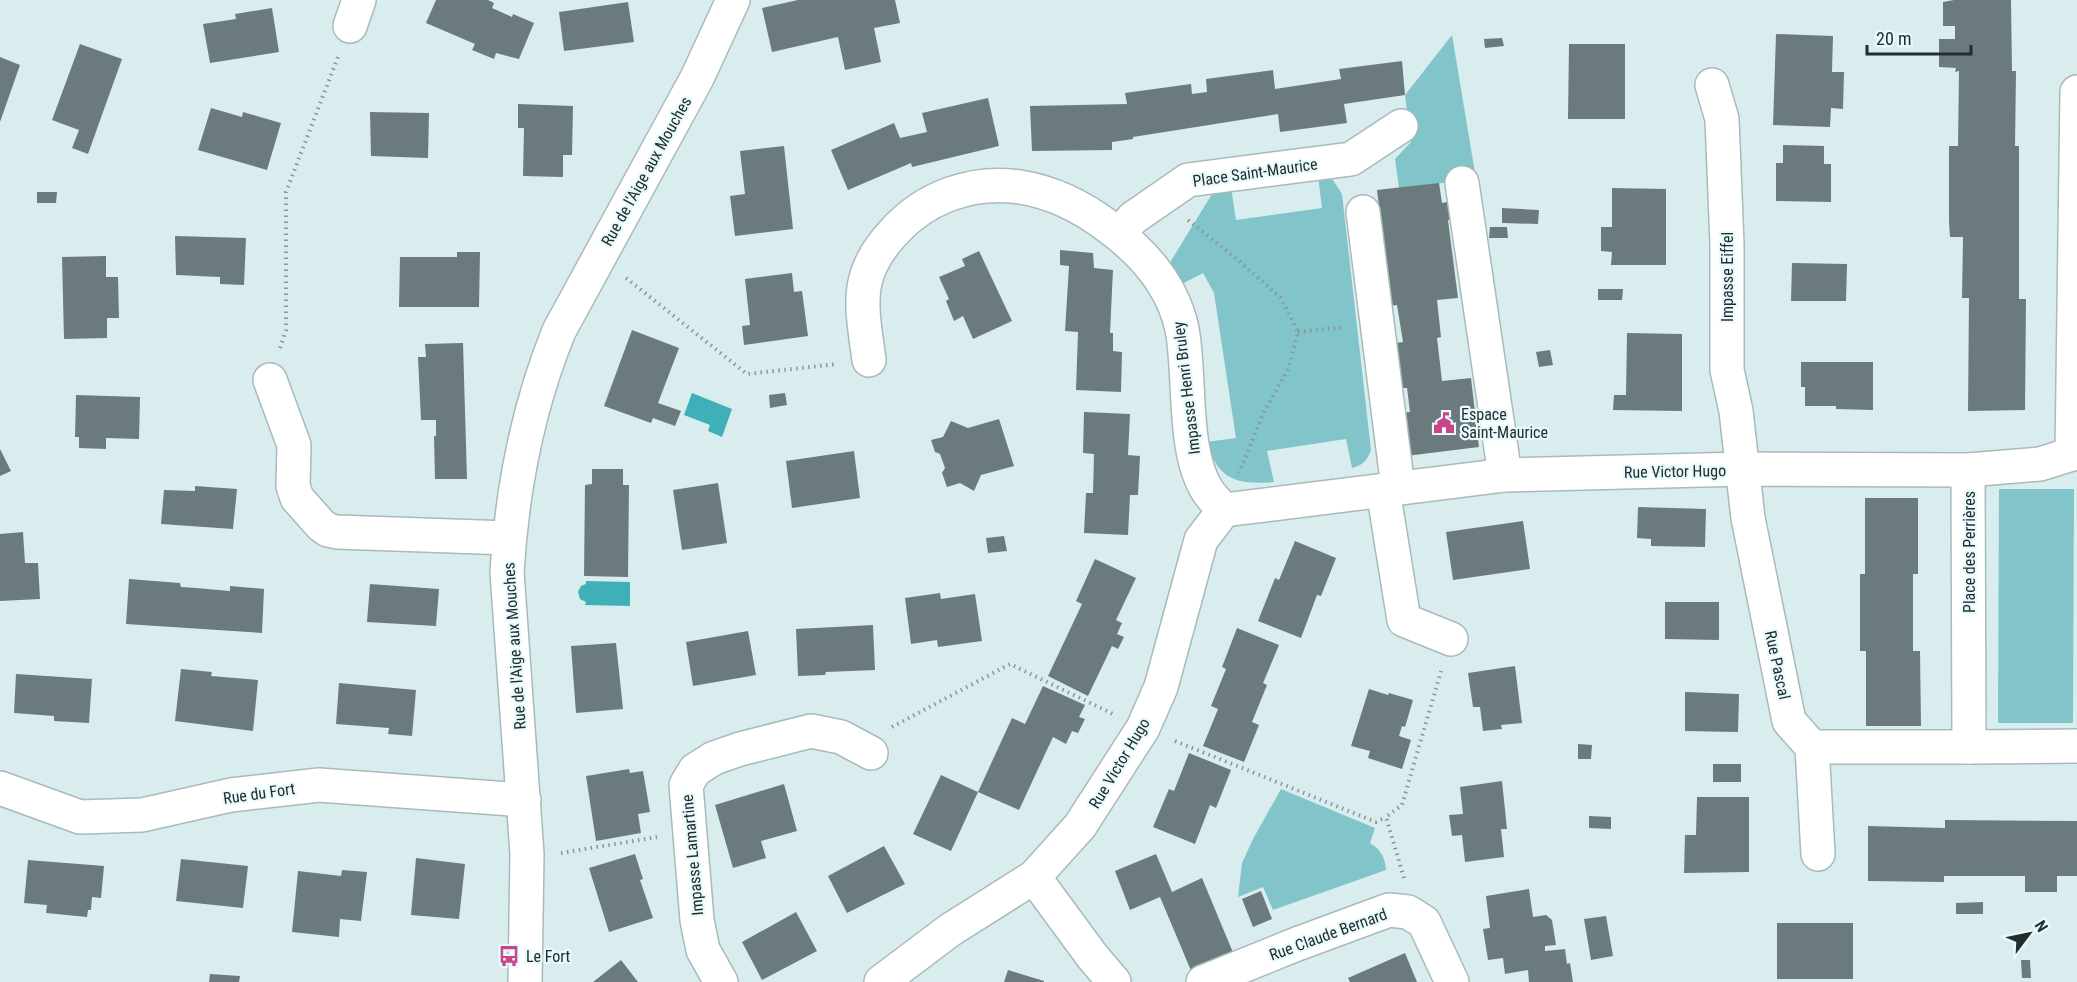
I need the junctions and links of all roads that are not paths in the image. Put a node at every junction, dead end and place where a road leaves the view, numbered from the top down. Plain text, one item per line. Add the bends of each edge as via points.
1 (734, 0) edge
2 (1712, 85) dead end
3 (2077, 92) edge
4 (1401, 126) dead end
5 (1462, 183) dead end
6 (1363, 212) dead end
7 (1119, 234) junction
8 (869, 360) road end
9 (270, 380) road end
10 (2074, 456) edge
11 (1743, 469) junction
12 (1968, 470) junction
13 (1505, 475) junction
14 (1391, 489) junction
15 (1224, 510) junction
16 (509, 538) junction
17 (1451, 639) road end
18 (2077, 746) edge
19 (1812, 747) junction
20 (1969, 747) junction
21 (872, 753) road end
22 (0, 788) edge
23 (524, 800) junction
24 (1818, 854) dead end
25 (1034, 877) junction
26 (525, 982) edge
27 (721, 982) edge
28 (880, 982) edge
29 (1114, 982) edge
30 (1203, 982) edge
31 (1452, 982) edge

1 - 16 street, Rue de l'Aige aux Mouches via 697,78 559,331 534,402
2 - 11 street, Impasse Eiffel via 1722,119 1727,370
3 - 10 street
4 - 7 street, Place Saint-Maurice via 1351,159 1188,180 1133,218
5 - 13 street
6 - 14 street
7 - 8 street, Impasse Henri Bruley via 1083,210 1029,189 1005,185 975,187 929,203 906,220 874,255 863,288 862,308
7 - 15 street, Impasse Henri Bruley via 1155,270 1175,308 1182,328 1194,461 1207,490
9 - 16 street via 294,445 293,486 297,498 328,530
10 - 12 street, Place des Perrières via 2040,464
11 - 12 street, Rue Victor Hugo
11 - 13 street, Rue Victor Hugo
11 - 19 street, Rue Pascal via 1748,518 1790,721
12 - 20 street, Place des Perrières
13 - 14 street, Rue Victor Hugo
14 - 15 street, Rue Victor Hugo
14 - 17 street via 1404,620
15 - 25 street, Rue Victor Hugo via 1201,540 1161,687 1143,728 1080,826
16 - 23 street, Rue de l'Aige aux Mouches via 507,572
18 - 20 street
19 - 20 street
19 - 24 street
21 - 27 street, Impasse Lamartine via 841,737 811,731 740,749 714,758 695,771 686,785 697,920 703,950
22 - 23 street, Rue du Fort via 80,817 142,815 231,795 319,785
23 - 26 street, Rue de l'Aige aux Mouches
25 - 28 street, Rue Victor Hugo via 950,930
25 - 29 street
30 - 31 street, Rue Claude Bernard via 1389,910 1408,912 1424,922

